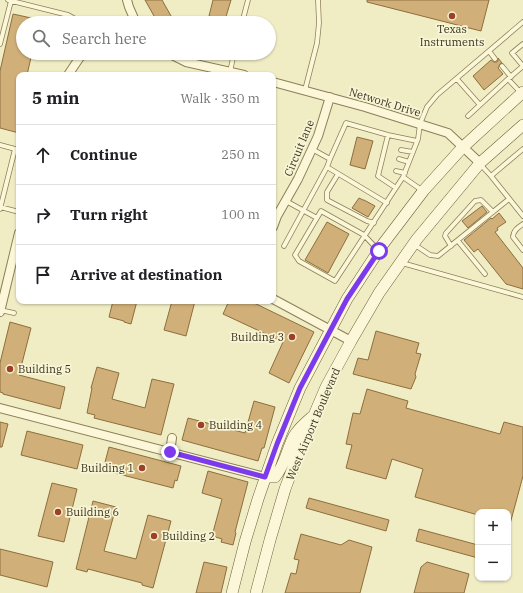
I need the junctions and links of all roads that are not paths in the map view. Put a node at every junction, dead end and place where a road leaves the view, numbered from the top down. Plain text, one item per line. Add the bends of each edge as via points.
1 (10, 0) edge
2 (128, 0) edge
3 (248, 0) edge
4 (318, 0) edge
5 (70, 16) edge
6 (133, 16) edge
7 (244, 16) edge
8 (523, 22) edge
9 (0, 44) edge
10 (523, 44) edge
11 (489, 51) junction
12 (495, 58) dead end
13 (78, 60) edge
14 (182, 60) edge
15 (233, 60) edge
16 (502, 66) dead end
17 (70, 72) edge
18 (230, 72) joint
19 (510, 78) junction
20 (456, 79) junction
21 (276, 83) edge
22 (305, 90) junction
23 (522, 93) edge
24 (330, 97) junction
25 (480, 105) junction
26 (468, 116) dead end
27 (420, 124) junction
28 (523, 125) edge
29 (388, 135) junction
30 (417, 141) junction
31 (0, 145) edge
32 (385, 146) junction
33 (391, 147) dead end
34 (312, 148) junction
35 (462, 148) junction
36 (16, 149) edge
37 (523, 149) edge
38 (401, 150) dead end
39 (16, 152) edge
40 (413, 152) junction
41 (383, 155) junction
42 (388, 157) dead end
43 (330, 159) junction
44 (399, 159) dead end
45 (409, 162) junction
46 (480, 164) junction
47 (327, 167) junction
48 (380, 168) junction
49 (385, 169) dead end
50 (396, 171) dead end
51 (338, 174) junction
52 (404, 175) junction
53 (491, 176) junction
54 (396, 188) junction
55 (424, 191) junction
56 (509, 199) junction
57 (286, 201) junction
58 (387, 203) junction
59 (0, 208) edge
60 (16, 211) edge
61 (303, 211) junction
62 (493, 212) junction
63 (523, 216) edge
64 (317, 218) junction
65 (276, 219) edge
66 (374, 223) junction
67 (523, 224) edge
68 (364, 236) junction
69 (458, 241) junction
70 (414, 244) junction
71 (16, 245) edge
72 (284, 246) dead end
73 (451, 246) junction
74 (523, 250) edge
75 (379, 251) junction
76 (400, 263) junction
77 (485, 274) dead end
78 (523, 297) edge
79 (276, 302) edge
80 (0, 311) edge
81 (14, 313) dead end
82 (331, 330) junction
83 (351, 341) junction
84 (0, 408) edge
85 (314, 415) junction
86 (172, 438) dead end
87 (170, 452) junction
88 (265, 477) junction
89 (232, 593) edge
90 (256, 593) edge

1 - 5 lane
1 - 9 lane
2 - 6 street
3 - 7 lane
4 - 22 lane via 317,43
8 - 11 lane
10 - 19 lane via 512,53 523,66
11 - 12 lane
11 - 20 lane
13 - 17 street
14 - 18 street
15 - 18 lane
16 - 19 lane
19 - 23 lane
19 - 25 lane
20 - 25 lane
20 - 27 lane via 427,107
21 - 22 street, Network Drive
22 - 24 street, Network Drive
23 - 35 main road
24 - 27 street, Network Drive
24 - 34 street, Circuit lane
25 - 26 lane
27 - 30 lane
27 - 35 street, Network Drive via 448,133
28 - 46 main road, West Airport Boulevard
29 - 30 lane
29 - 32 lane
29 - 43 lane via 346,123
30 - 40 lane
31 - 36 lane
32 - 33 lane
32 - 41 lane
34 - 43 lane
34 - 57 street, Circuit lane
35 - 46 street, Network Drive
35 - 55 main road
37 - 53 lane
38 - 40 lane
39 - 59 lane
40 - 45 lane
41 - 42 lane
41 - 48 lane
43 - 47 lane
44 - 45 lane
45 - 52 lane
46 - 53 lane
46 - 70 main road, West Airport Boulevard
47 - 51 lane
47 - 61 lane
48 - 49 lane
48 - 54 lane via 378,176
50 - 52 lane
51 - 58 lane
51 - 66 lane via 327,192 328,200
52 - 54 lane
52 - 55 lane
53 - 56 lane
54 - 58 lane
55 - 75 main road
56 - 62 lane
56 - 63 lane
57 - 61 lane
57 - 65 street, Circuit lane
58 - 66 lane
59 - 60 lane
61 - 64 lane
61 - 72 lane
62 - 69 lane
62 - 73 lane via 483,201 475,201 446,233 445,236
64 - 68 lane via 321,211
64 - 68 lane via 295,255 299,261 335,281
66 - 68 lane
67 - 74 lane via 513,235
68 - 75 lane
69 - 73 lane
69 - 77 lane
70 - 73 lane via 435,256
70 - 76 main road, West Airport Boulevard
71 - 80 street
75 - 82 main road via 347,299
76 - 78 lane
76 - 83 main road, West Airport Boulevard
79 - 82 street
80 - 81 lane
82 - 83 street
82 - 88 main road via 300,388
83 - 85 main road, West Airport Boulevard
84 - 87 street
85 - 88 main road via 294,436 280,471 275,477
85 - 90 main road, West Airport Boulevard via 285,489
86 - 87 street
87 - 88 street
88 - 89 main road

